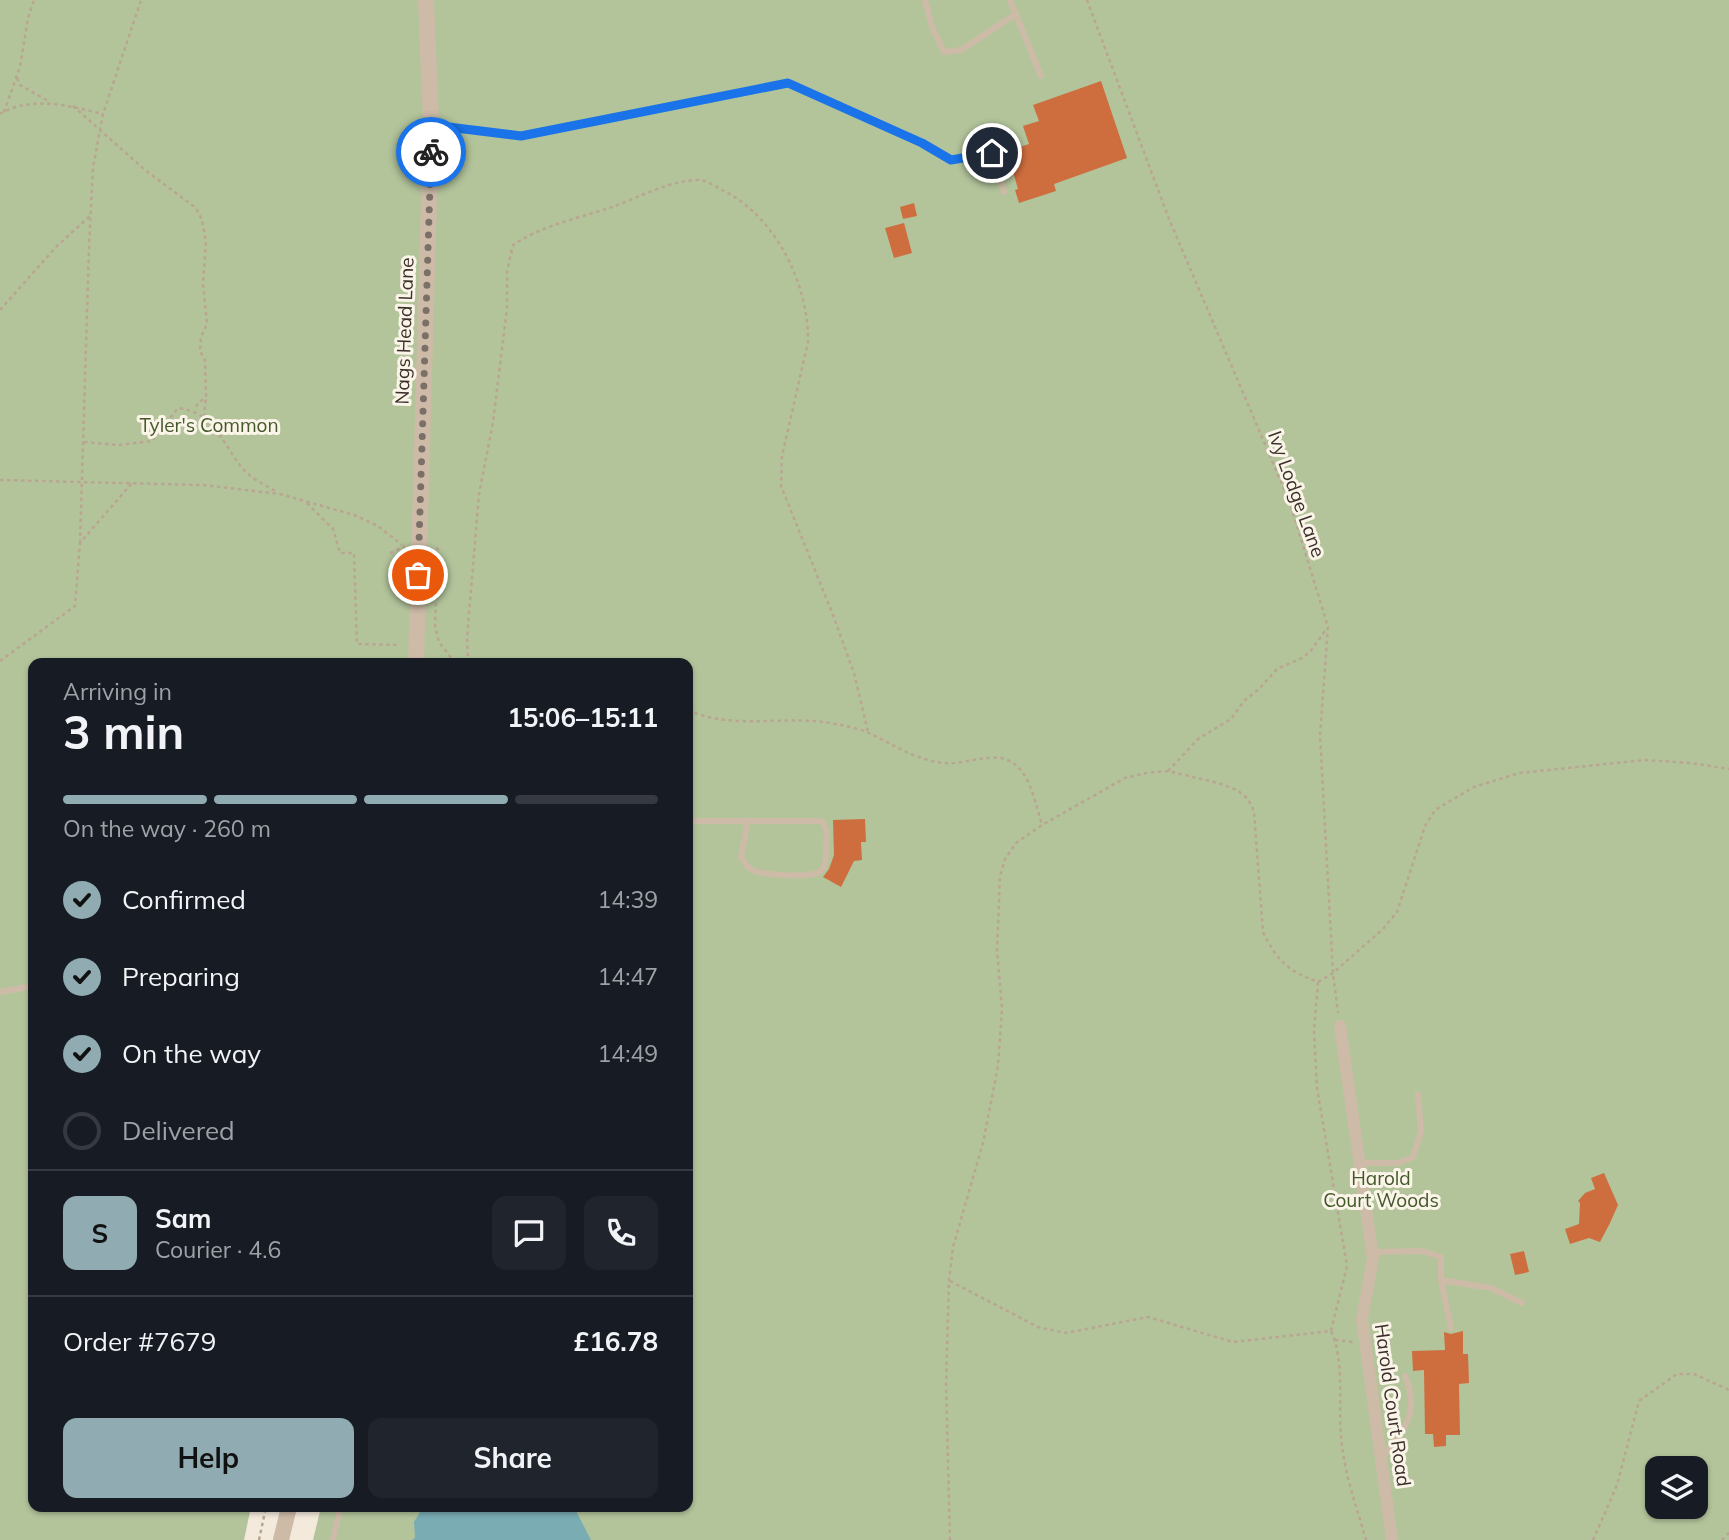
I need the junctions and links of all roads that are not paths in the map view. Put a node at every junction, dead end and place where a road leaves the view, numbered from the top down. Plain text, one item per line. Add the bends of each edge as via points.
1 (426, 0) edge
2 (925, 0) edge
3 (1010, 0) edge
4 (1016, 15) junction
5 (1041, 76) dead end
6 (432, 125) junction
7 (1004, 192) dead end
8 (416, 658) edge
9 (748, 820) junction
10 (693, 821) edge
11 (28, 987) edge
12 (0, 992) edge
13 (1340, 1026) road end
14 (1418, 1094) dead end
15 (1360, 1163) junction
16 (1372, 1252) junction
17 (1441, 1280) junction
18 (1522, 1303) dead end
19 (1451, 1328) dead end
20 (1405, 1376) dead end
21 (1381, 1460) junction
22 (288, 1512) edge
23 (340, 1512) edge
24 (281, 1540) edge
25 (333, 1540) edge
26 (1392, 1540) edge

1 - 6 street, Nags Head Lane
2 - 4 lane via 944,52 961,50
3 - 4 lane
4 - 5 lane
6 - 7 lane via 521,136 788,83 951,160 992,153
6 - 8 street, Nags Head Lane
9 - 9 lane via 821,821 827,833 824,866 808,875 749,869 741,857
9 - 10 lane
11 - 12 lane
13 - 15 street, Harold Court Road
14 - 15 lane via 1421,1132 1413,1157 1398,1163
15 - 16 street, Harold Court Road
16 - 17 lane via 1422,1251 1441,1257
16 - 21 street, Harold Court Road via 1362,1319
17 - 18 lane via 1491,1288
17 - 19 lane
20 - 21 lane via 1412,1393 1411,1417
21 - 26 street, Harold Court Road
22 - 24 street
23 - 25 lane

